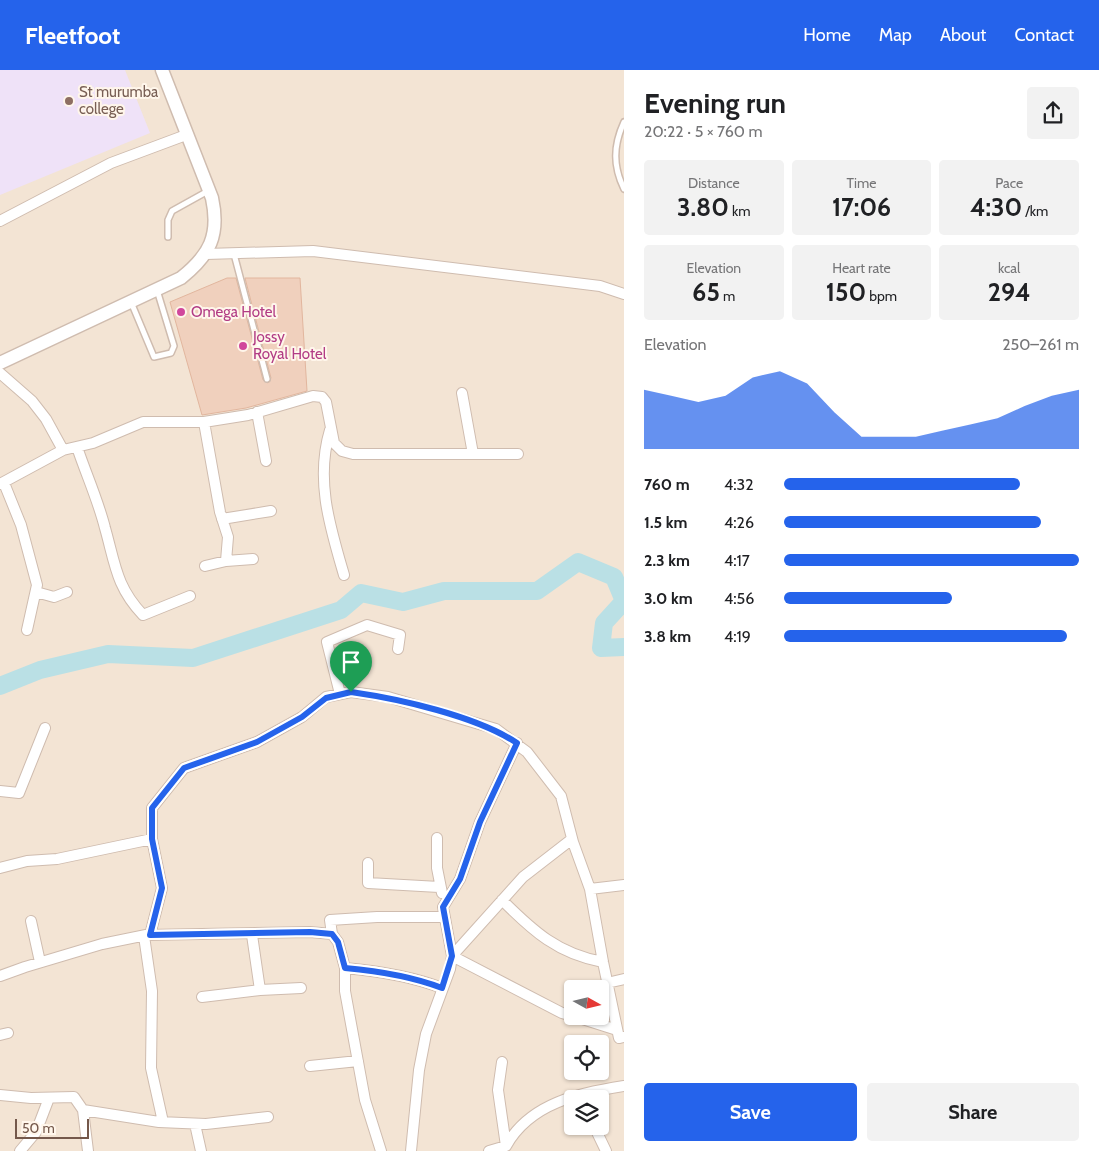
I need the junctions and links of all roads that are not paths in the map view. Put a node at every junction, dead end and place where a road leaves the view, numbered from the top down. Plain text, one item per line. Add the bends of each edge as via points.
1 (162, 70) edge
2 (624, 122) edge
3 (186, 135) junction
4 (624, 189) edge
5 (209, 191) junction
6 (0, 221) edge
7 (168, 237) dead end
8 (234, 253) junction
9 (206, 254) junction
10 (157, 290) junction
11 (624, 294) edge
12 (131, 302) junction
13 (0, 363) edge
14 (0, 373) edge
15 (267, 379) dead end
16 (462, 393) dead end
17 (257, 412) junction
18 (204, 422) junction
19 (331, 429) junction
20 (77, 447) junction
21 (63, 450) junction
22 (473, 454) junction
23 (518, 454) dead end
24 (266, 461) dead end
25 (2, 484) edge
26 (271, 511) dead end
27 (222, 519) junction
28 (253, 559) dead end
29 (226, 561) junction
30 (204, 566) dead end
31 (344, 576) dead end
32 (36, 592) junction
33 (67, 592) dead end
34 (190, 596) dead end
35 (27, 630) dead end
36 (398, 649) dead end
37 (340, 694) junction
38 (46, 728) dead end
39 (517, 743) junction
40 (0, 791) edge
41 (437, 838) dead end
42 (152, 839) junction
43 (572, 839) junction
44 (368, 864) dead end
45 (0, 868) edge
46 (624, 884) edge
47 (439, 887) junction
48 (590, 889) junction
49 (502, 900) junction
50 (445, 901) junction
51 (444, 917) junction
52 (31, 922) dead end
53 (332, 934) junction
54 (147, 935) junction
55 (252, 935) junction
56 (452, 956) junction
57 (40, 962) junction
58 (602, 962) junction
59 (345, 968) junction
60 (0, 976) edge
61 (606, 980) edge
62 (624, 980) edge
63 (609, 983) edge
64 (301, 988) dead end
65 (442, 988) junction
66 (260, 990) junction
67 (609, 990) edge
68 (202, 998) dead end
69 (564, 1014) edge
70 (597, 1025) edge
71 (621, 1034) edge
72 (358, 1061) junction
73 (502, 1062) dead end
74 (310, 1066) dead end
75 (624, 1086) edge
76 (607, 1090) edge
77 (0, 1095) edge
78 (49, 1098) junction
79 (564, 1101) edge
80 (83, 1110) junction
81 (268, 1117) dead end
82 (163, 1122) junction
83 (195, 1124) junction
84 (598, 1135) edge
85 (506, 1146) junction
86 (20, 1151) edge
87 (88, 1151) edge
88 (201, 1151) edge
89 (381, 1151) edge
90 (404, 1151) edge
91 (411, 1151) edge
92 (489, 1151) edge
93 (606, 1151) edge

1 - 3 street
2 - 4 lane via 616,146 615,169
3 - 5 street
3 - 6 street via 111,163
5 - 7 lane via 172,211 168,220
5 - 9 street via 216,215 214,233
8 - 9 street
8 - 11 street via 313,251 600,286
8 - 15 lane
9 - 10 street via 181,278
10 - 12 street
10 - 12 lane via 174,346 171,353 154,357
12 - 13 street
14 - 21 street via 32,401
16 - 22 street
17 - 18 street
17 - 19 street via 313,396 322,397
17 - 24 street
18 - 20 street via 143,422
18 - 27 street
19 - 22 street via 337,448 353,454
19 - 31 street via 325,453 324,498
20 - 21 street
20 - 34 street via 105,528 113,563 128,600 143,615
21 - 25 street
22 - 23 street
25 - 32 street via 29,551 38,585
26 - 27 street
27 - 29 street via 228,537
28 - 29 street
29 - 30 street
32 - 33 street via 54,597
32 - 35 street
36 - 37 street via 400,635 367,625 327,642
37 - 39 street via 351,692 388,697 496,729
37 - 42 street via 326,698 302,717 257,742 184,768 152,808
38 - 40 street via 19,793
39 - 43 street via 561,796
39 - 50 street via 480,822 460,879
41 - 47 street
42 - 45 street
42 - 54 street via 162,888
43 - 48 street
43 - 49 street via 522,877
44 - 47 street via 368,883
46 - 48 street
47 - 50 street
48 - 58 street
49 - 56 street
49 - 58 street via 548,941 566,952
50 - 51 street
51 - 53 street via 330,920
51 - 56 street
52 - 57 street
53 - 55 street
53 - 59 street via 338,942
54 - 55 street
54 - 57 street
54 - 82 street via 152,991 151,1068
55 - 66 street
56 - 65 street
56 - 69 street
57 - 60 street
58 - 61 street
59 - 65 street via 383,972
59 - 72 street via 345,991
62 - 63 street
64 - 66 street
65 - 91 street via 422,1052
66 - 68 street
67 - 71 street
70 - 71 street
72 - 74 street
72 - 89 street via 365,1100
73 - 85 street via 498,1090
75 - 76 street
77 - 78 street
78 - 80 street via 74,1097
78 - 86 street via 36,1132
79 - 85 street via 528,1119 514,1132
80 - 82 street
80 - 87 street
81 - 83 street
82 - 83 street
83 - 88 street
84 - 93 street
85 - 92 street
90 - 91 street

